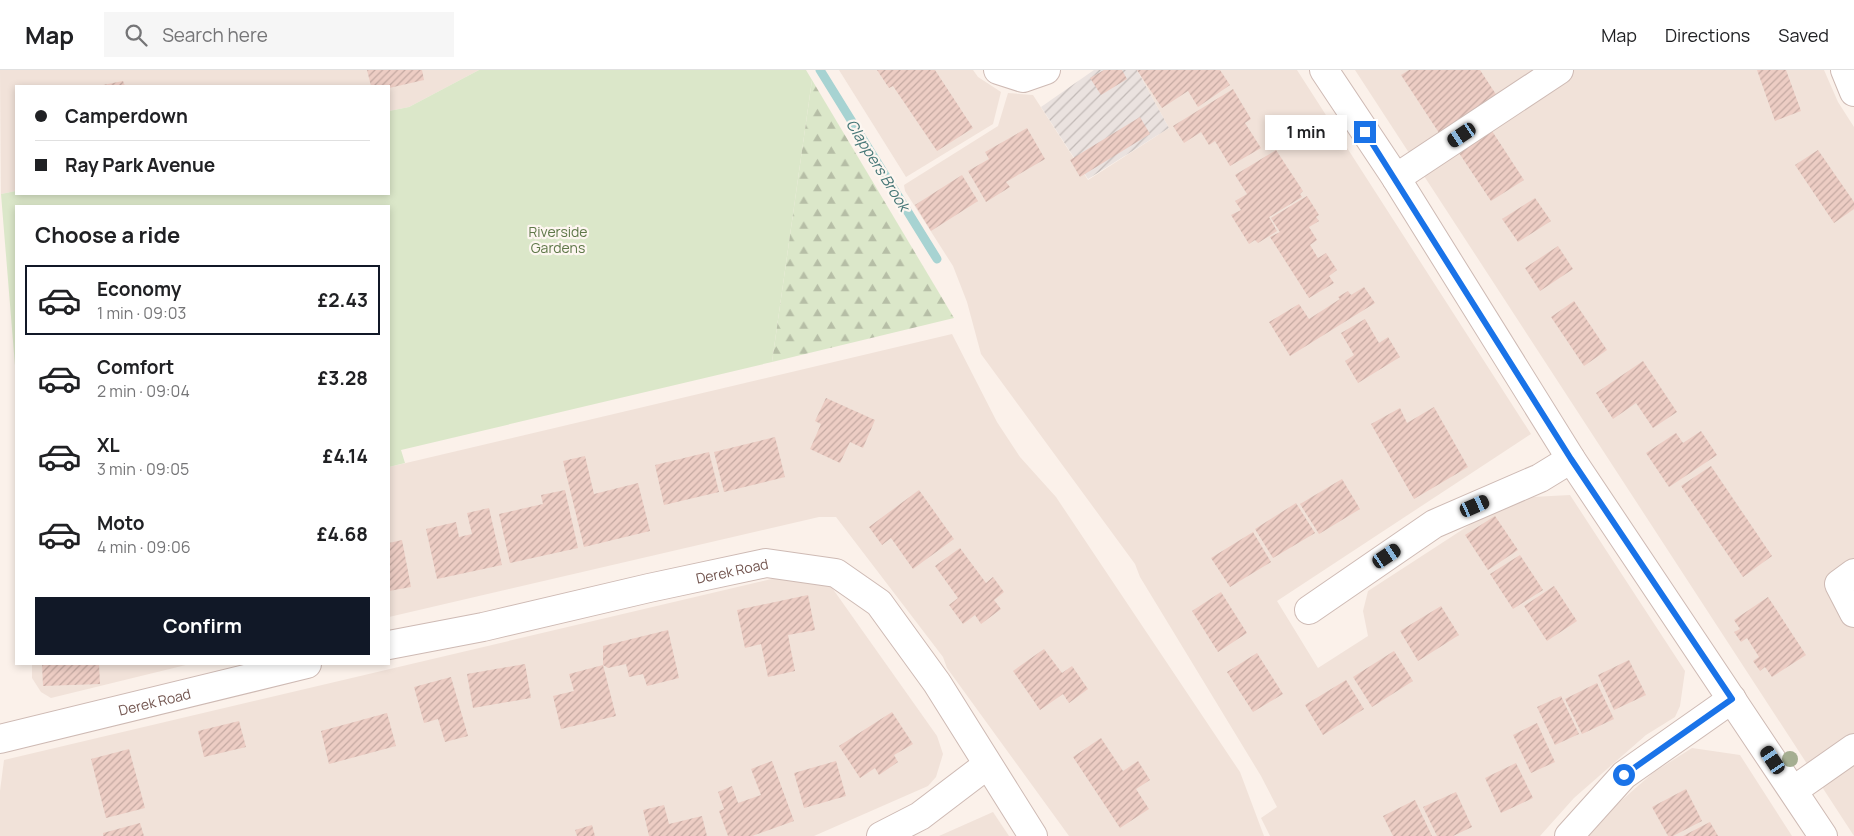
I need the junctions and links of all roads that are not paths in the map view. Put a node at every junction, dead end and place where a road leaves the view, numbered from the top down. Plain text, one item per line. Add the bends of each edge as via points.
1 (998, 70) edge
2 (1046, 70) edge
3 (1324, 70) edge
4 (1559, 70) edge
5 (1846, 70) edge
6 (1854, 92) edge
7 (1396, 178) junction
8 (1571, 459) junction
9 (1854, 573) edge
10 (1309, 610) dead end
11 (1854, 612) edge
12 (390, 645) edge
13 (303, 665) edge
14 (1732, 699) junction
15 (0, 739) edge
16 (1854, 748) edge
17 (987, 765) junction
18 (1794, 790) junction
19 (881, 836) edge
20 (1033, 836) edge
21 (1569, 836) edge
22 (1823, 836) edge

1 - 2 street via 1023,78
3 - 7 street
4 - 7 street
5 - 6 street
7 - 8 street
8 - 10 street via 1540,478 1434,524
8 - 14 street
9 - 11 street via 1839,584
12 - 17 street, Derek Road via 766,563 836,573 879,603 937,683
13 - 15 street, Derek Road
14 - 18 street
14 - 21 street via 1624,775
16 - 18 street
17 - 19 street via 920,816
17 - 20 street, Derek Road
18 - 22 street

